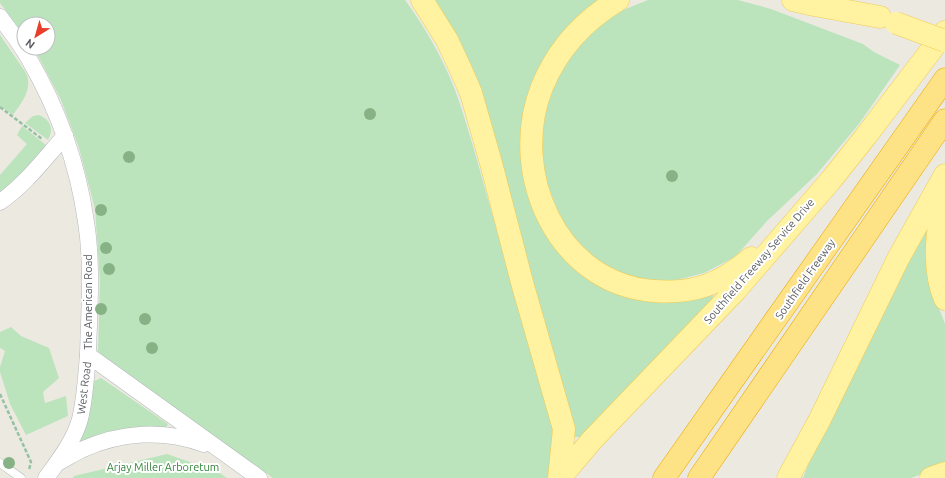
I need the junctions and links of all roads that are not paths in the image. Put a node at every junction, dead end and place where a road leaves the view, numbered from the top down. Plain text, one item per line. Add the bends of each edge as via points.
1 (422, 0) edge
2 (618, 0) edge
3 (793, 0) edge
4 (841, 0) edge
5 (0, 16) edge
6 (888, 20) junction
7 (945, 32) edge
8 (945, 41) edge
9 (945, 79) edge
10 (945, 120) edge
11 (65, 136) junction
12 (945, 175) edge
13 (945, 185) edge
14 (0, 202) edge
15 (798, 216) junction
16 (945, 299) edge
17 (88, 355) junction
18 (216, 448) junction
19 (0, 463) edge
20 (57, 464) junction
21 (945, 473) edge
22 (21, 478) edge
23 (46, 478) edge
24 (259, 478) edge
25 (560, 478) edge
26 (664, 478) edge
27 (699, 478) edge
28 (788, 478) edge
29 (930, 478) edge

1 - 25 main road via 447,40 461,70 491,163 564,429
2 - 15 main road via 587,21 561,50 541,89 534,115 531,136 532,163 537,190 560,238 575,256 598,274 642,291 690,291 707,286 736,271
3 - 6 main road
4 - 6 main road
5 - 11 street, The American Road via 29,58 56,111
6 - 8 main road, bridge
7 - 15 main road, Southfield Freeway Service Drive via 831,180
9 - 26 highway, Southfield Freeway
10 - 27 highway
11 - 14 street via 39,167
11 - 17 street, The American Road via 78,178 86,222 90,293
12 - 28 main road via 899,257 819,421
13 - 16 main road via 939,220 937,260 938,275
15 - 25 main road, Southfield Freeway Service Drive via 735,291 592,440
17 - 18 street, The American Road
17 - 20 street, West Road via 79,420 72,439
18 - 20 street, West Road via 195,440 173,436 127,436 82,450
18 - 24 street, The American Road
19 - 22 lane
20 - 23 street, West Road
21 - 29 main road

